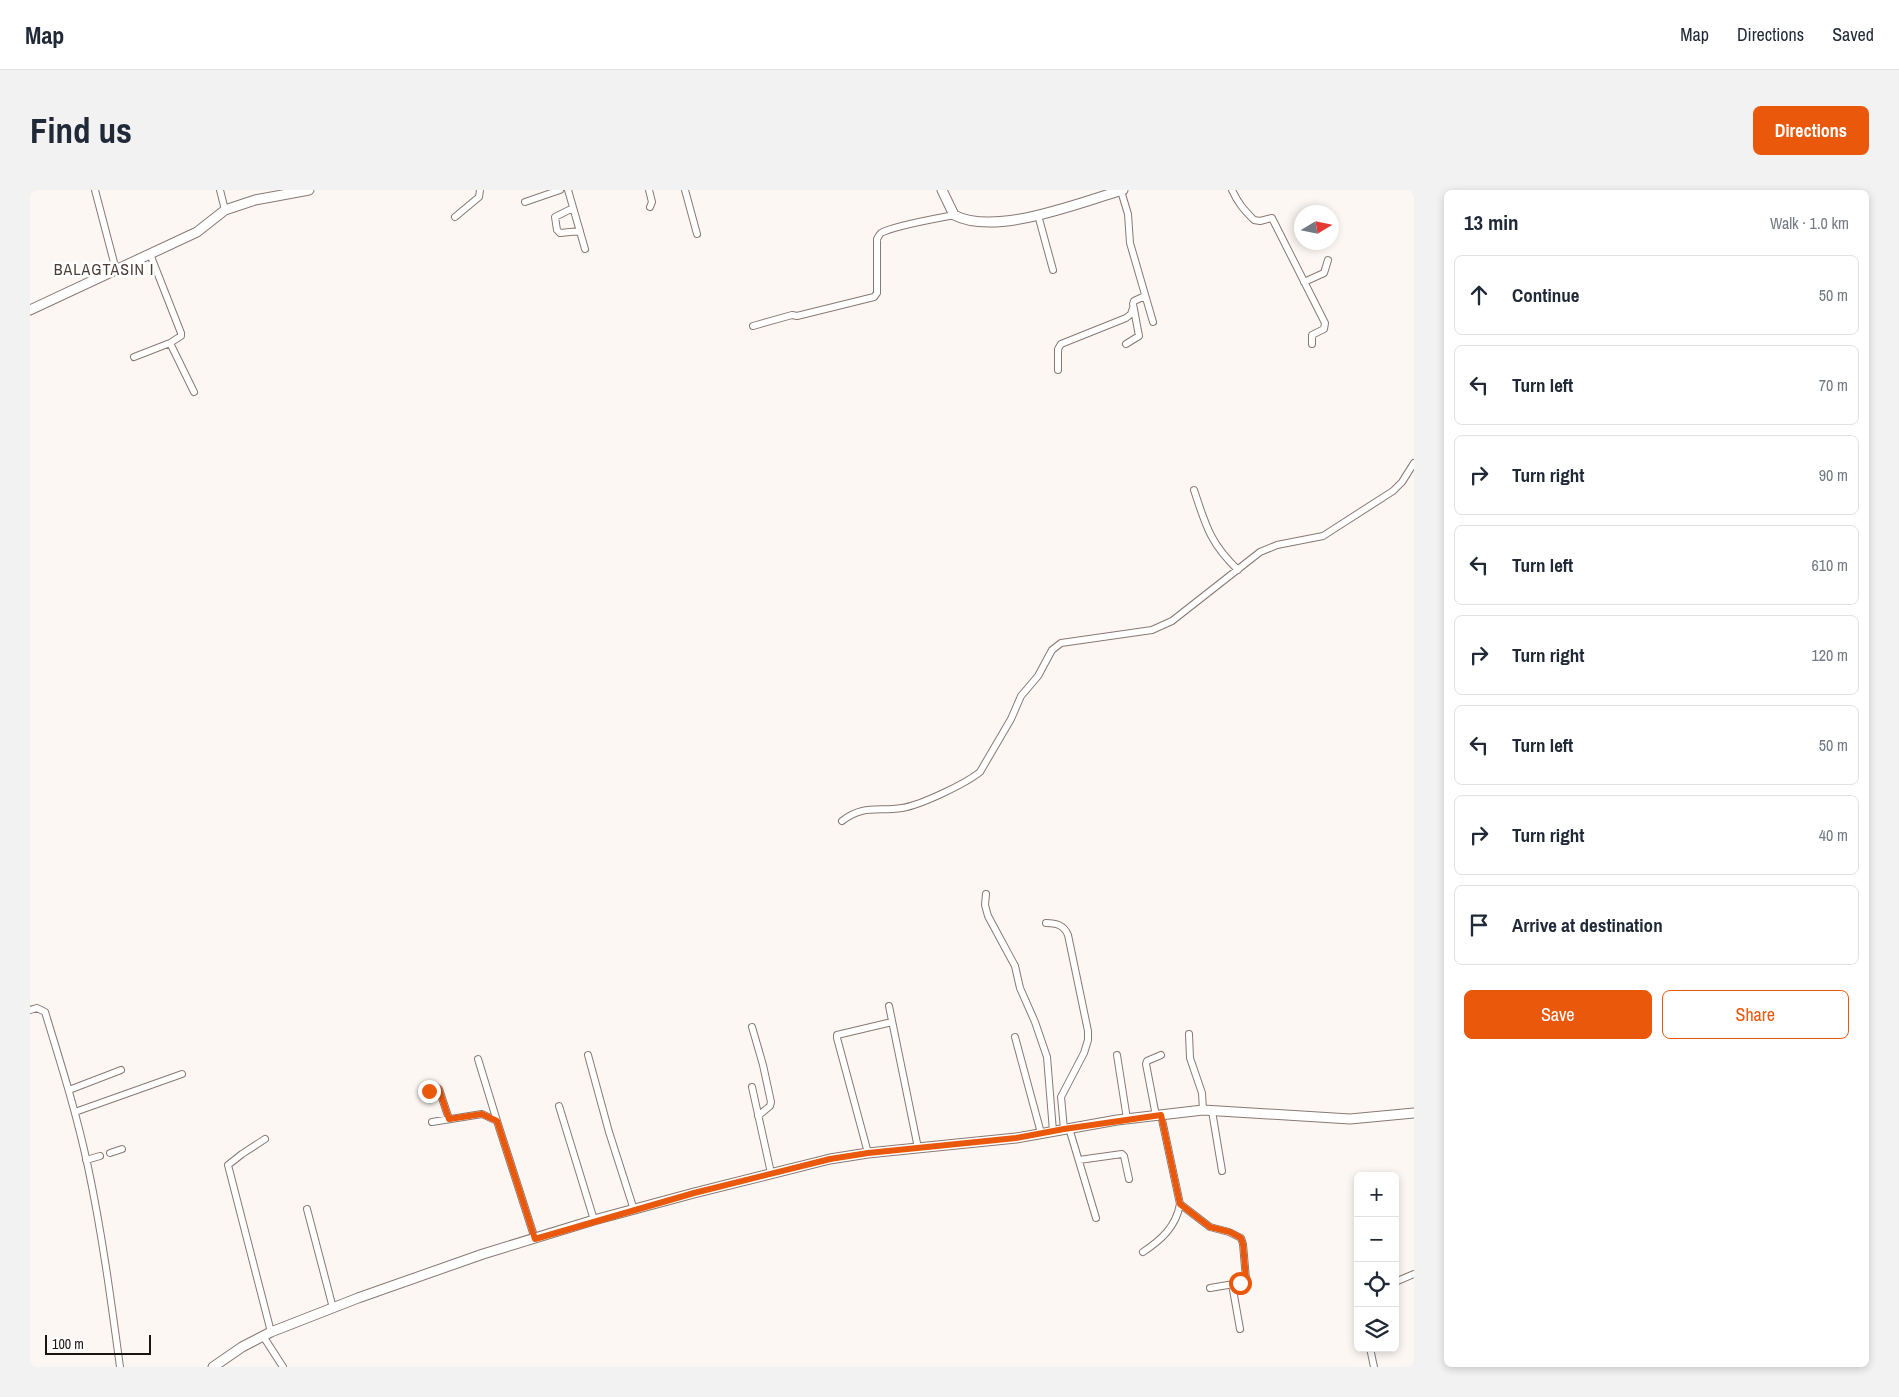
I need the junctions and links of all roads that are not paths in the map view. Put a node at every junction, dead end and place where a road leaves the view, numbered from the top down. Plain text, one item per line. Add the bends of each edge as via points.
1 (95, 190) edge
2 (220, 190) edge
3 (309, 190) edge
4 (480, 190) edge
5 (560, 190) edge
6 (568, 190) edge
7 (649, 190) edge
8 (684, 190) edge
9 (942, 190) edge
10 (1232, 190) edge
11 (1120, 191) edge
12 (525, 202) dead end
13 (650, 207) dead end
14 (573, 208) junction
15 (225, 210) junction
16 (954, 214) junction
17 (1038, 215) junction
18 (455, 217) dead end
19 (580, 231) junction
20 (697, 234) dead end
21 (585, 249) dead end
22 (150, 254) junction
23 (1328, 260) dead end
24 (116, 270) junction
25 (1053, 270) dead end
26 (1304, 282) junction
27 (1145, 296) junction
28 (1133, 308) junction
29 (30, 310) edge
30 (1152, 322) dead end
31 (753, 326) dead end
32 (170, 343) junction
33 (1126, 344) dead end
34 (1312, 344) dead end
35 (134, 356) dead end
36 (1058, 370) dead end
37 (194, 392) dead end
38 (1414, 463) edge
39 (1194, 490) dead end
40 (1238, 570) junction
41 (842, 821) dead end
42 (986, 894) dead end
43 (1046, 923) dead end
44 (888, 1006) dead end
45 (30, 1010) edge
46 (892, 1022) junction
47 (752, 1026) dead end
48 (1189, 1034) dead end
49 (1015, 1037) dead end
50 (588, 1055) dead end
51 (1117, 1055) dead end
52 (1161, 1055) dead end
53 (478, 1059) dead end
54 (121, 1070) dead end
55 (182, 1074) dead end
56 (752, 1087) dead end
57 (69, 1090) junction
58 (429, 1091) dead end
59 (559, 1106) dead end
60 (1208, 1110) junction
61 (74, 1112) junction
62 (1414, 1113) edge
63 (1158, 1115) junction
64 (758, 1116) junction
65 (449, 1119) junction
66 (1127, 1119) junction
67 (497, 1121) junction
68 (432, 1122) dead end
69 (1066, 1128) junction
70 (1053, 1131) junction
71 (1040, 1133) junction
72 (265, 1139) dead end
73 (918, 1148) junction
74 (122, 1149) dead end
75 (110, 1153) dead end
76 (868, 1153) junction
77 (100, 1156) dead end
78 (86, 1160) junction
79 (1079, 1160) junction
80 (1222, 1171) dead end
81 (771, 1172) junction
82 (1129, 1178) dead end
83 (1180, 1204) junction
84 (307, 1209) dead end
85 (634, 1210) junction
86 (1096, 1218) dead end
87 (594, 1220) junction
88 (535, 1239) junction
89 (1143, 1252) dead end
90 (1414, 1274) edge
91 (1399, 1280) edge
92 (1232, 1284) junction
93 (1210, 1288) dead end
94 (333, 1308) junction
95 (1240, 1330) dead end
96 (267, 1334) junction
97 (1371, 1352) edge
98 (120, 1367) edge
99 (213, 1367) edge
100 (283, 1367) edge
101 (1374, 1367) edge

1 - 24 street
2 - 15 street
3 - 15 street via 255,200
4 - 18 street via 479,197
5 - 12 street
6 - 14 street
7 - 13 street
8 - 20 street
9 - 16 street
10 - 26 street via 1240,207 1254,220 1272,218
11 - 17 street
11 - 27 street
14 - 19 street
14 - 19 street via 555,217 557,230 560,233
15 - 22 street via 197,232
16 - 17 street via 965,219 986,221 1012,221
16 - 31 street via 879,235 877,293 874,297
17 - 25 street
19 - 21 street
22 - 24 street
22 - 32 street via 181,333
23 - 26 street via 1324,273
24 - 29 street
26 - 34 street via 1325,323 1324,329 1312,336
27 - 28 street via 1134,301
27 - 30 street
28 - 33 street via 1139,336
28 - 36 street via 1126,318 1061,344
32 - 35 street
32 - 37 street
38 - 40 street via 1393,491 1323,536 1268,548
39 - 40 street via 1217,548
40 - 41 street via 1162,627 1057,646 1021,696 985,765 974,777 911,806 870,808 851,814
42 - 70 street via 988,916 1015,966 1020,988 1047,1056
43 - 69 street via 1055,923 1068,934 1088,1031 1084,1053 1061,1096
44 - 46 street
45 - 57 street via 37,1008 45,1012
46 - 73 street
46 - 76 street via 837,1036
47 - 64 street via 771,1102
48 - 60 street via 1190,1058
49 - 71 street
50 - 85 street
51 - 66 street
52 - 63 street via 1146,1064
53 - 67 street
54 - 57 street
55 - 61 street
56 - 64 street
57 - 61 street
58 - 65 street via 436,1087 439,1089
59 - 87 street
60 - 62 street via 1350,1119
60 - 63 street
60 - 80 street
61 - 78 street
63 - 66 street
63 - 83 street
64 - 81 street
65 - 67 street via 482,1114
65 - 68 street
66 - 69 street
67 - 88 street
69 - 70 street
69 - 79 street
70 - 71 street
71 - 73 street
72 - 96 street via 228,1165
73 - 76 street
74 - 75 street
76 - 81 street
77 - 78 street
78 - 98 street
79 - 82 street via 1122,1154
79 - 86 street
81 - 85 street
83 - 89 street via 1170,1229
83 - 92 street via 1210,1227 1241,1238 1246,1279
84 - 94 street
85 - 87 street
87 - 88 street
88 - 94 street via 483,1254
90 - 91 street
92 - 93 street
92 - 95 street
94 - 96 street
96 - 99 street
96 - 100 street
97 - 101 street

